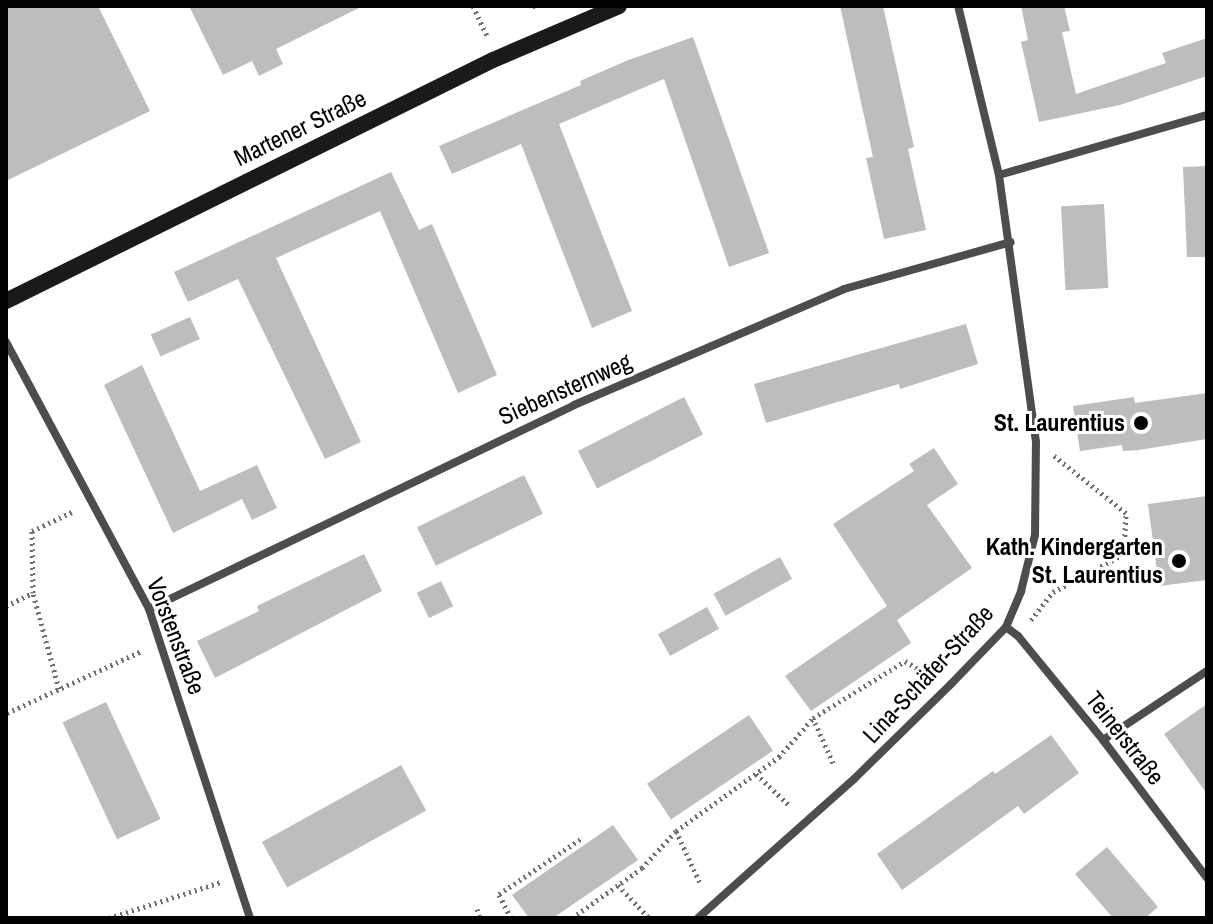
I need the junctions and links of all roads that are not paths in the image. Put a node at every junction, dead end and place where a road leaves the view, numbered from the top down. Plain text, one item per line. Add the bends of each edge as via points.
1 (619, 6) edge
2 (958, 6) edge
3 (1207, 115) edge
4 (999, 175) junction
5 (1011, 242) junction
6 (6, 301) edge
7 (6, 342) edge
8 (149, 609) junction
9 (1006, 627) junction
10 (1207, 671) edge
11 (1103, 740) junction
12 (1207, 878) edge
13 (250, 918) edge
14 (698, 918) edge

1 - 6 street, Martener Straße via 493,60
2 - 4 street, Lina-Schäfer-Straße
3 - 4 street
4 - 5 street, Lina-Schäfer-Straße
5 - 8 street, Siebensternweg via 830,295 574,405
5 - 9 street, Lina-Schäfer-Straße via 1036,442 1035,535
7 - 8 street, Vorstenstraße
8 - 13 street, Vorstenstraße
9 - 11 street, Teinerstraße
9 - 14 street, Lina-Schäfer-Straße via 854,779
10 - 11 street
11 - 12 street, Teinerstraße

